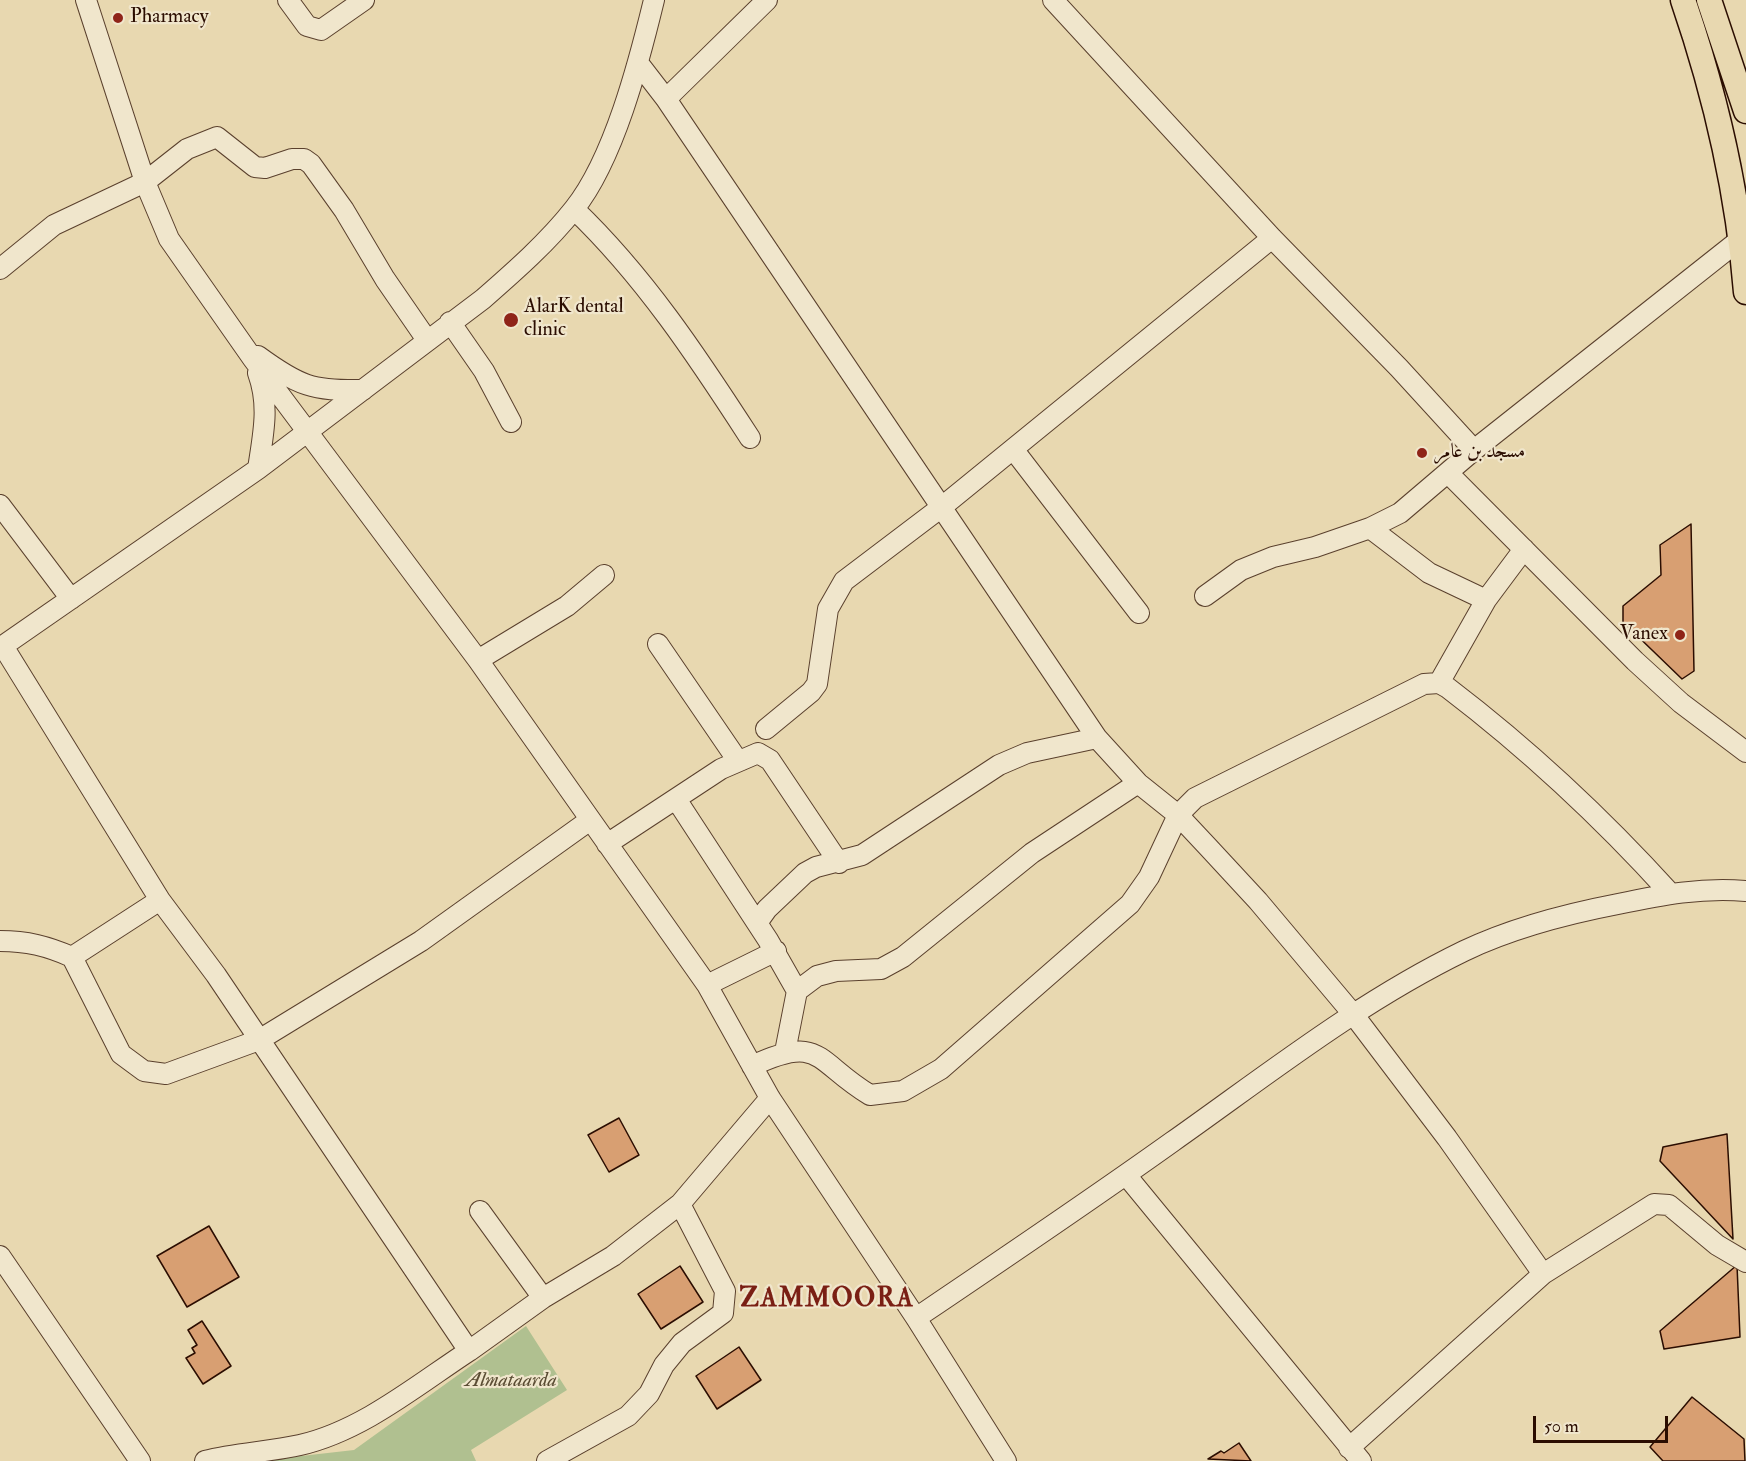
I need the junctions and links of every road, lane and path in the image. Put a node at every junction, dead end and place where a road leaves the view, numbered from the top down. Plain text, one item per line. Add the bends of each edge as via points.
1 (86, 0) edge
2 (288, 0) edge
3 (364, 0) edge
4 (654, 0) edge
5 (767, 0) edge
6 (1053, 0) edge
7 (1683, 0) edge
8 (1709, 0) edge
9 (639, 64) junction
10 (666, 99) junction
11 (1746, 111) edge
12 (145, 182) junction
13 (574, 209) junction
14 (1272, 238) junction
15 (1742, 238) junction
16 (0, 269) edge
17 (1746, 292) edge
18 (450, 322) junction
19 (427, 340) junction
20 (241, 343) junction
21 (253, 359) junction
22 (363, 390) junction
23 (511, 422) dead end
24 (307, 432) junction
25 (750, 438) dead end
26 (1012, 449) junction
27 (1474, 450) junction
28 (258, 469) junction
29 (1448, 473) junction
30 (0, 505) edge
31 (943, 506) junction
32 (1370, 528) junction
33 (1524, 549) junction
34 (604, 575) dead end
35 (1205, 596) dead end
36 (71, 599) junction
37 (1486, 600) junction
38 (1139, 614) dead end
39 (658, 644) dead end
40 (2, 647) edge
41 (478, 660) junction
42 (1439, 683) junction
43 (766, 729) dead end
44 (1097, 738) junction
45 (1746, 753) edge
46 (738, 761) junction
47 (1138, 783) junction
48 (676, 799) junction
49 (1178, 814) junction
50 (590, 820) junction
51 (607, 844) junction
52 (839, 863) junction
53 (1746, 891) edge
54 (1670, 893) junction
55 (160, 900) junction
56 (757, 923) junction
57 (0, 941) edge
58 (776, 951) junction
59 (72, 957) junction
60 (707, 986) junction
61 (797, 991) junction
62 (1353, 1014) junction
63 (259, 1040) junction
64 (785, 1052) junction
65 (752, 1066) junction
66 (770, 1098) junction
67 (1126, 1175) junction
68 (680, 1204) junction
69 (480, 1210) dead end
70 (0, 1256) edge
71 (1746, 1262) edge
72 (1544, 1274) junction
73 (543, 1298) junction
74 (916, 1318) junction
75 (469, 1351) junction
76 (1355, 1454) edge
77 (140, 1461) edge
78 (205, 1461) edge
79 (547, 1461) edge
80 (1006, 1461) edge

1 - 12 street
2 - 3 street via 307,26 321,30
4 - 9 street
5 - 10 street
6 - 14 street
7 - 15 main road via 1721,124
8 - 11 main road
9 - 10 street
9 - 13 street via 610,142
10 - 31 street
12 - 16 street via 54,225
12 - 19 street via 187,149 217,137 255,167 304,159 344,210
12 - 20 street via 169,238
13 - 18 street via 483,299
13 - 25 street via 645,284
14 - 26 street
14 - 27 street
15 - 17 main road
15 - 27 street
18 - 19 street
18 - 23 street via 484,371
19 - 22 street
20 - 21 street
20 - 22 street via 304,386 329,391
21 - 24 street
21 - 28 street via 266,413
22 - 24 street
24 - 28 street
24 - 41 street
26 - 31 street
26 - 38 street
27 - 29 street
28 - 36 street
29 - 32 street via 1400,513
29 - 33 street
30 - 36 street
31 - 43 street via 844,581 828,609 817,684
31 - 44 street
32 - 35 street via 1241,570
32 - 37 street via 1429,573
33 - 37 street
33 - 45 street via 1635,661
34 - 41 street via 567,606
36 - 40 street
37 - 42 street
39 - 46 street
40 - 55 street
41 - 50 street
42 - 49 street via 1424,684 1206,791
42 - 54 street via 1549,771 1620,837
44 - 47 street
44 - 52 street via 1027,753 999,765 882,843
46 - 48 street
46 - 52 street via 758,753 770,760
47 - 49 street
47 - 61 street via 1032,853 903,957 881,969 817,976
48 - 51 street
48 - 56 street
49 - 62 street
49 - 64 street via 1149,877 1130,904 941,1069 903,1091 870,1095 817,1055 802,1050
50 - 51 street
50 - 63 street via 421,941
51 - 60 street
52 - 56 street via 805,873
53 - 54 street
54 - 62 street via 1580,911 1514,931 1465,951
55 - 59 street
55 - 63 street
56 - 58 street
57 - 59 street via 49,946
58 - 60 street
58 - 61 street
59 - 63 street via 121,1054 144,1071 166,1074
60 - 65 street
61 - 64 street
62 - 67 street
62 - 72 street via 1448,1138
63 - 75 street
64 - 65 street
65 - 66 street
66 - 68 street
66 - 74 street
67 - 74 street
67 - 76 street
68 - 73 street via 613,1256
68 - 79 street via 725,1291 723,1313 682,1343 664,1365 649,1394 628,1416
69 - 73 street
70 - 77 street
71 - 72 street via 1660,1203 1610,1230
72 - 76 street
73 - 75 street
74 - 80 street
75 - 78 street via 339,1432 301,1445

